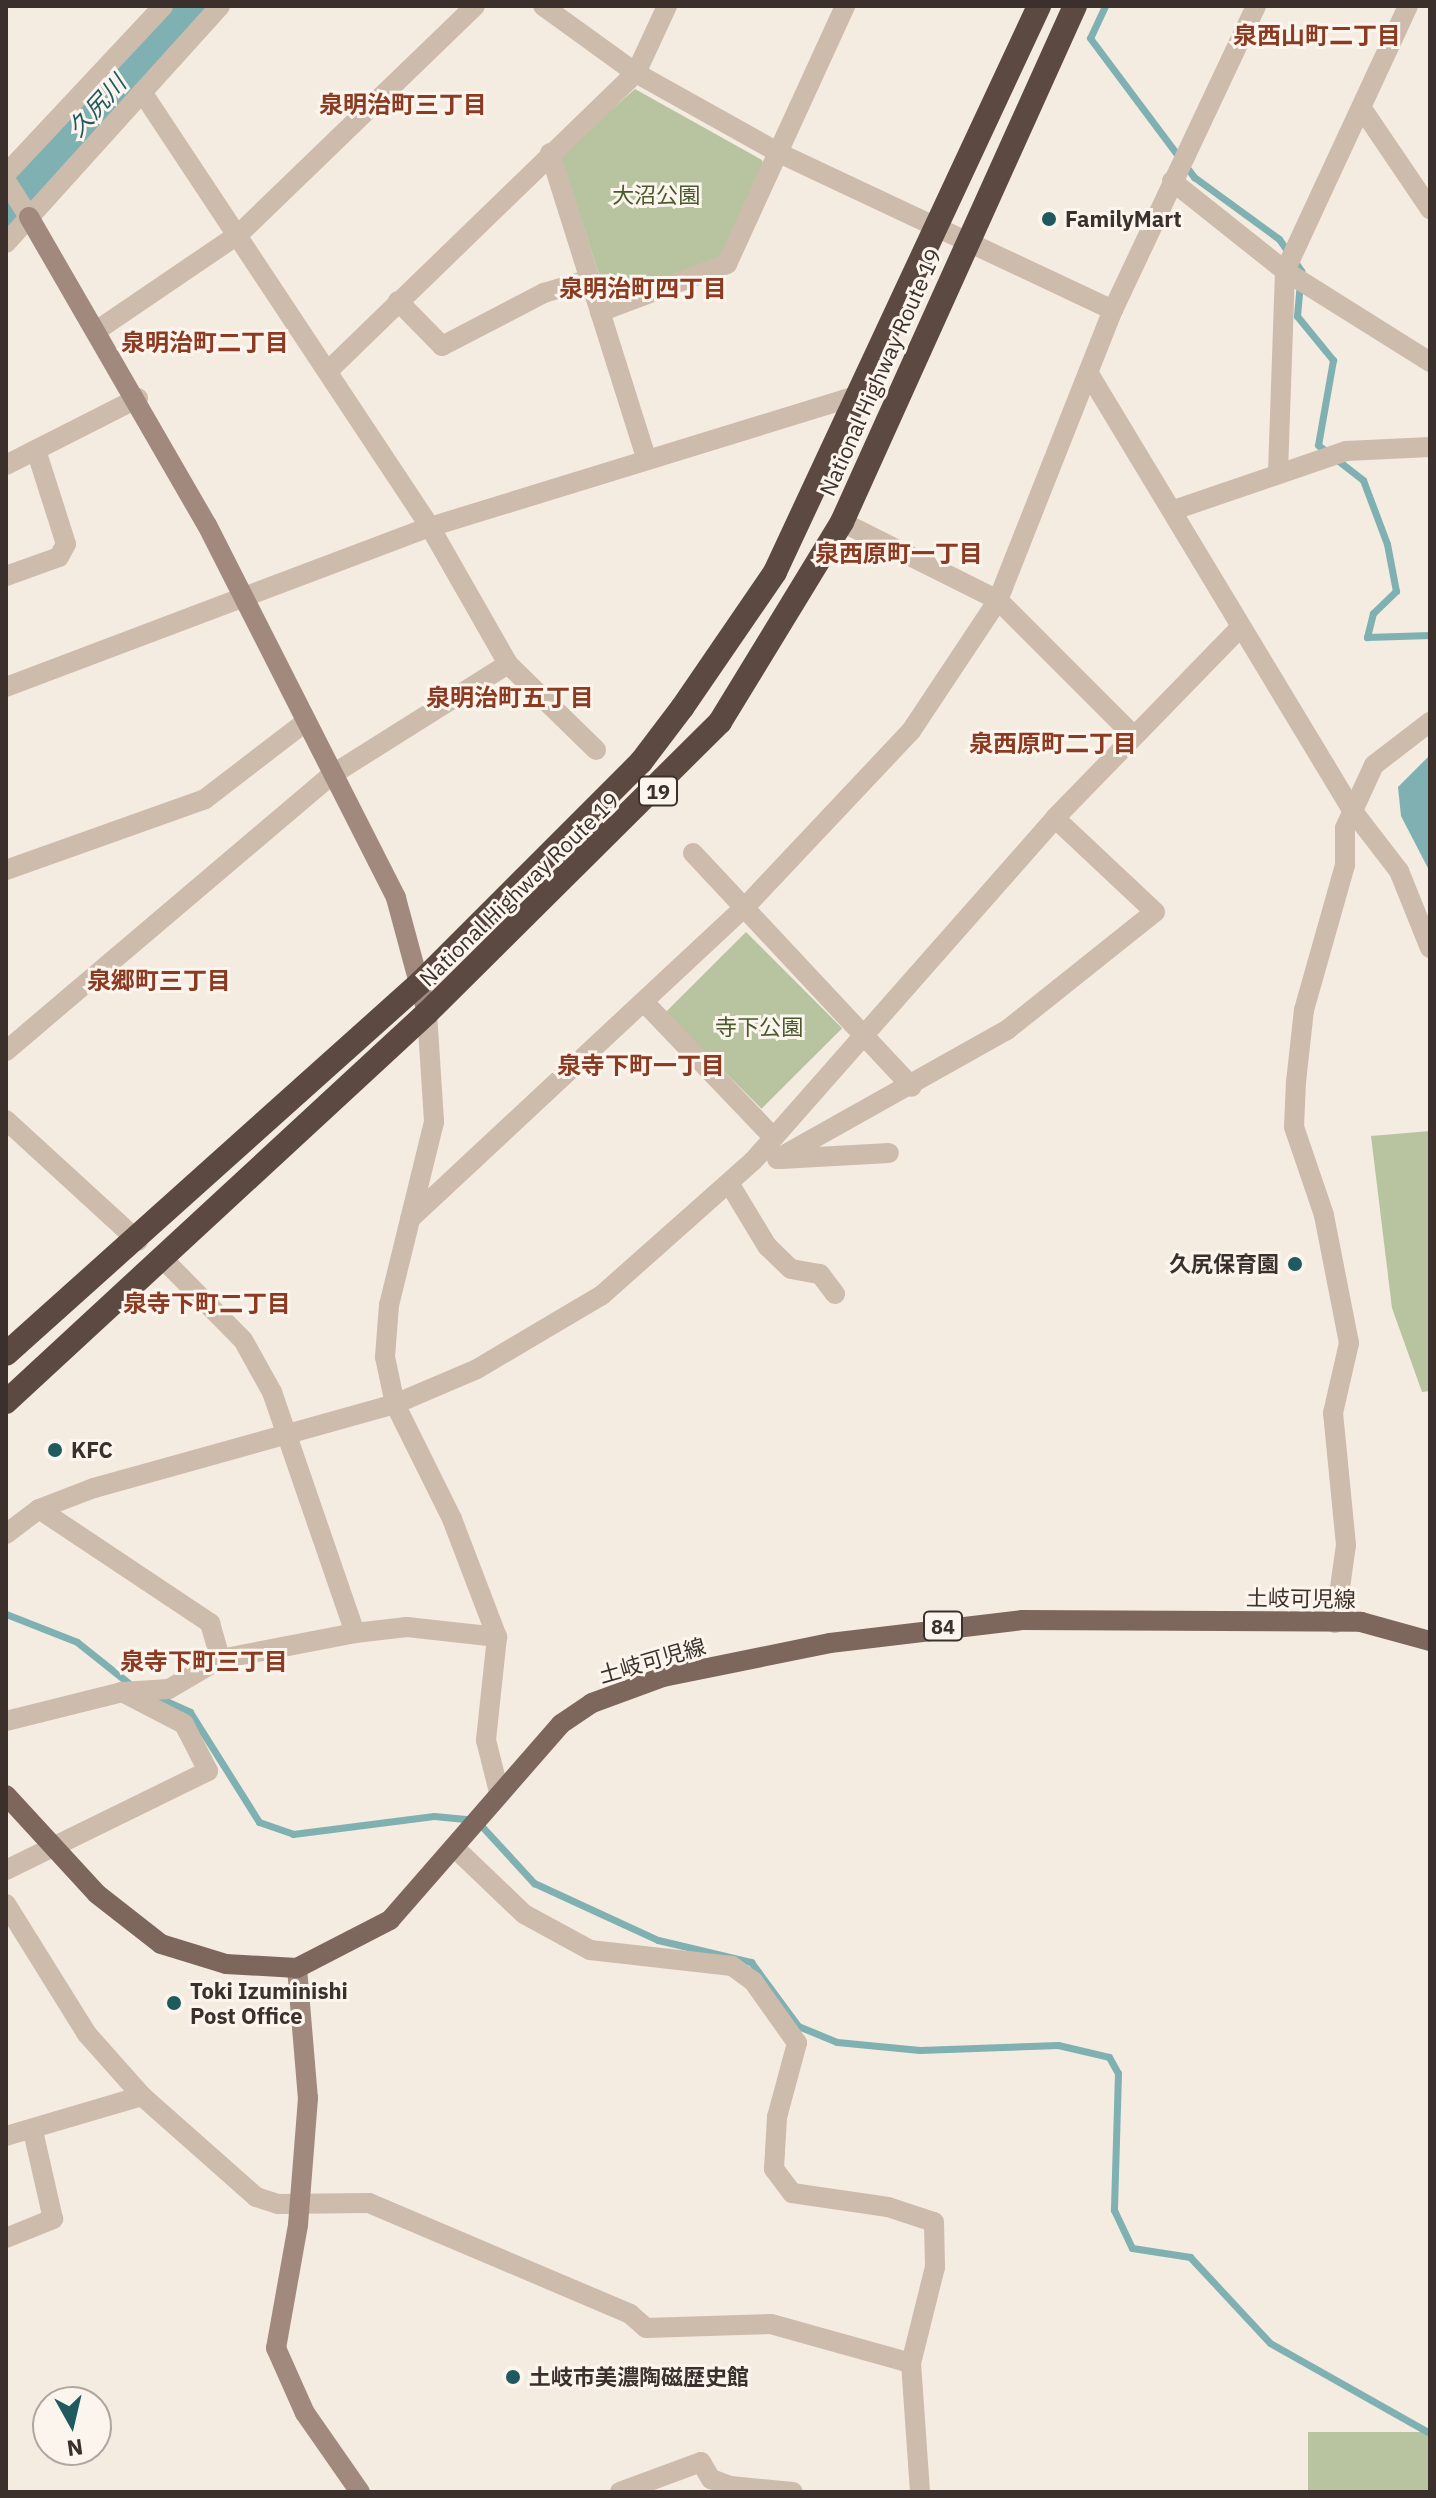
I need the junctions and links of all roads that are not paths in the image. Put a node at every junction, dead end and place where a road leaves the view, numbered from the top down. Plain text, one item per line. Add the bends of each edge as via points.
1 (163, 6) edge
2 (220, 6) edge
3 (475, 6) edge
4 (543, 6) edge
5 (667, 6) edge
6 (845, 6) edge
7 (1039, 6) edge
8 (1075, 6) edge
9 (1256, 6) edge
10 (1408, 6) edge
11 (636, 73) junction
12 (142, 92) junction
13 (1363, 110) junction
14 (550, 153) junction
15 (779, 153) junction
16 (7, 181) edge
17 (1172, 181) junction
18 (1430, 209) edge
19 (26, 213) junction
20 (933, 226) junction
21 (239, 234) junction
22 (967, 239) junction
23 (6, 243) edge
24 (1285, 271) junction
25 (590, 279) junction
26 (398, 301) junction
27 (1113, 310) junction
28 (600, 312) junction
29 (99, 329) junction
30 (1430, 362) edge
31 (328, 371) junction
32 (1089, 374) junction
33 (857, 396) junction
34 (138, 398) junction
35 (1430, 447) edge
36 (36, 450) junction
37 (647, 460) junction
38 (6, 465) edge
39 (1278, 472) junction
40 (1174, 510) junction
41 (842, 522) junction
42 (430, 527) junction
43 (6, 576) edge
44 (998, 600) junction
45 (245, 601) junction
46 (1239, 629) junction
47 (508, 664) junction
48 (6, 687) edge
49 (1430, 722) edge
50 (304, 723) junction
51 (1133, 735) junction
52 (596, 750) dead end
53 (330, 776) junction
54 (1352, 810) junction
55 (1055, 818) junction
56 (693, 853) dead end
57 (6, 870) edge
58 (746, 906) junction
59 (1430, 948) edge
60 (421, 982) junction
61 (644, 1002) junction
62 (427, 1013) junction
63 (861, 1032) junction
64 (6, 1051) edge
65 (912, 1087) junction
66 (6, 1120) edge
67 (770, 1134) junction
68 (889, 1153) dead end
69 (777, 1159) junction
70 (753, 1161) junction
71 (729, 1183) junction
72 (410, 1219) junction
73 (138, 1241) junction
74 (164, 1260) junction
75 (835, 1294) dead end
76 (6, 1354) edge
77 (6, 1402) edge
78 (395, 1404) junction
79 (284, 1430) junction
80 (39, 1509) junction
81 (6, 1534) edge
82 (1335, 1623) junction
83 (355, 1633) junction
84 (497, 1637) junction
85 (1430, 1641) edge
86 (220, 1659) junction
87 (122, 1692) junction
88 (6, 1721) edge
89 (6, 1795) edge
90 (493, 1801) junction
91 (459, 1844) junction
92 (54, 1847) junction
93 (6, 1870) edge
94 (6, 1904) edge
95 (297, 1968) junction
96 (142, 2096) junction
97 (33, 2131) junction
98 (6, 2136) edge
99 (299, 2200) junction
100 (6, 2238) edge
101 (911, 2363) junction
102 (360, 2492) edge
103 (620, 2492) edge
104 (793, 2492) edge
105 (920, 2492) edge

1 - 16 street
2 - 12 street
3 - 21 street
4 - 11 street
5 - 11 street
6 - 15 street
7 - 20 highway, National Highway Route 19 / 19
8 - 22 highway, National Highway Route 19 / 19
9 - 17 street
10 - 13 street
11 - 14 street
11 - 15 street
12 - 19 street
12 - 21 street
13 - 18 street
13 - 24 street
14 - 25 street
14 - 26 street
15 - 20 street
15 - 28 street via 727,264
16 - 19 street
17 - 24 street
17 - 27 street
19 - 23 street
19 - 29 street
20 - 22 street
20 - 33 highway, National Highway Route 19 / 19
21 - 29 street
21 - 31 street
22 - 27 street
22 - 41 highway, National Highway Route 19 / 19
24 - 30 street
24 - 39 street
25 - 26 street via 544,293 442,346
25 - 28 street
26 - 31 street
27 - 32 street
28 - 37 street
29 - 34 street
31 - 42 street
32 - 40 street
32 - 44 street
33 - 37 street
33 - 60 highway, National Highway Route 19 / 19 via 775,572 682,708 641,762
34 - 36 street
34 - 45 street
35 - 39 street via 1346,451
36 - 38 street
36 - 43 street via 66,544 59,557
37 - 42 street
39 - 40 street
40 - 46 street
41 - 44 street
41 - 62 highway, National Highway Route 19 / 19 via 720,722
42 - 45 street
42 - 47 street
44 - 51 street
44 - 58 street via 864,787
45 - 48 street
45 - 50 street
46 - 51 street
46 - 54 street
47 - 52 street
47 - 53 street
49 - 54 street via 1374,765
50 - 53 street
50 - 57 street via 205,799
51 - 55 street
53 - 60 street via 396,898
53 - 64 street
54 - 59 street via 1399,871
54 - 82 street via 1334,920 1304,1010 1294,1127 1324,1215 1349,1343 1333,1413 1346,1545
55 - 63 street
55 - 65 street via 1155,912 1007,1030
56 - 58 street
58 - 61 street
58 - 63 street
60 - 62 street
60 - 73 highway, National Highway Route 19 / 19
61 - 67 street
61 - 72 street
62 - 72 street via 434,1122
62 - 74 highway, National Highway Route 19 / 19
63 - 65 street
63 - 67 street
65 - 69 street
66 - 73 street
67 - 70 street
68 - 69 street
69 - 70 street
70 - 71 street
71 - 75 street via 767,1246 791,1269 820,1274
71 - 78 street via 602,1295 477,1369
72 - 78 street via 389,1305 385,1357
73 - 76 highway, National Highway Route 19 / 19
74 - 77 highway, National Highway Route 19 / 19
74 - 79 street via 243,1340
78 - 79 street
78 - 84 street via 452,1519
79 - 80 street
79 - 83 street
80 - 81 street
80 - 86 street via 210,1623
82 - 85 main road, 土岐可児線 / 84 via 1361,1622
82 - 90 main road, 土岐可児線 / 84 via 1022,1620 908,1631 696,1669 592,1703 561,1724
83 - 84 street via 407,1627
83 - 86 street
84 - 90 street via 486,1740
86 - 87 street via 169,1689
87 - 88 street
87 - 92 street via 184,1724 208,1771
89 - 92 main road
90 - 91 main road, 土岐可児線 / 84
91 - 95 main road, 土岐可児線 / 84 via 390,1920
91 - 101 street via 524,1914 590,1950 732,1966 753,1981 797,2043 777,2117 774,2169 792,2193 888,2207 934,2222 935,2267
92 - 93 street
92 - 95 main road via 161,1944 226,1964
94 - 96 street via 87,2034
95 - 99 street via 308,2098
96 - 97 street
96 - 99 street via 256,2197 278,2204
97 - 98 street
97 - 100 street via 53,2219
99 - 101 street via 369,2203 630,2314 646,2328 771,2324
99 - 102 street via 276,2348 305,2413
101 - 105 street
103 - 104 street via 701,2462 711,2479 730,2486

